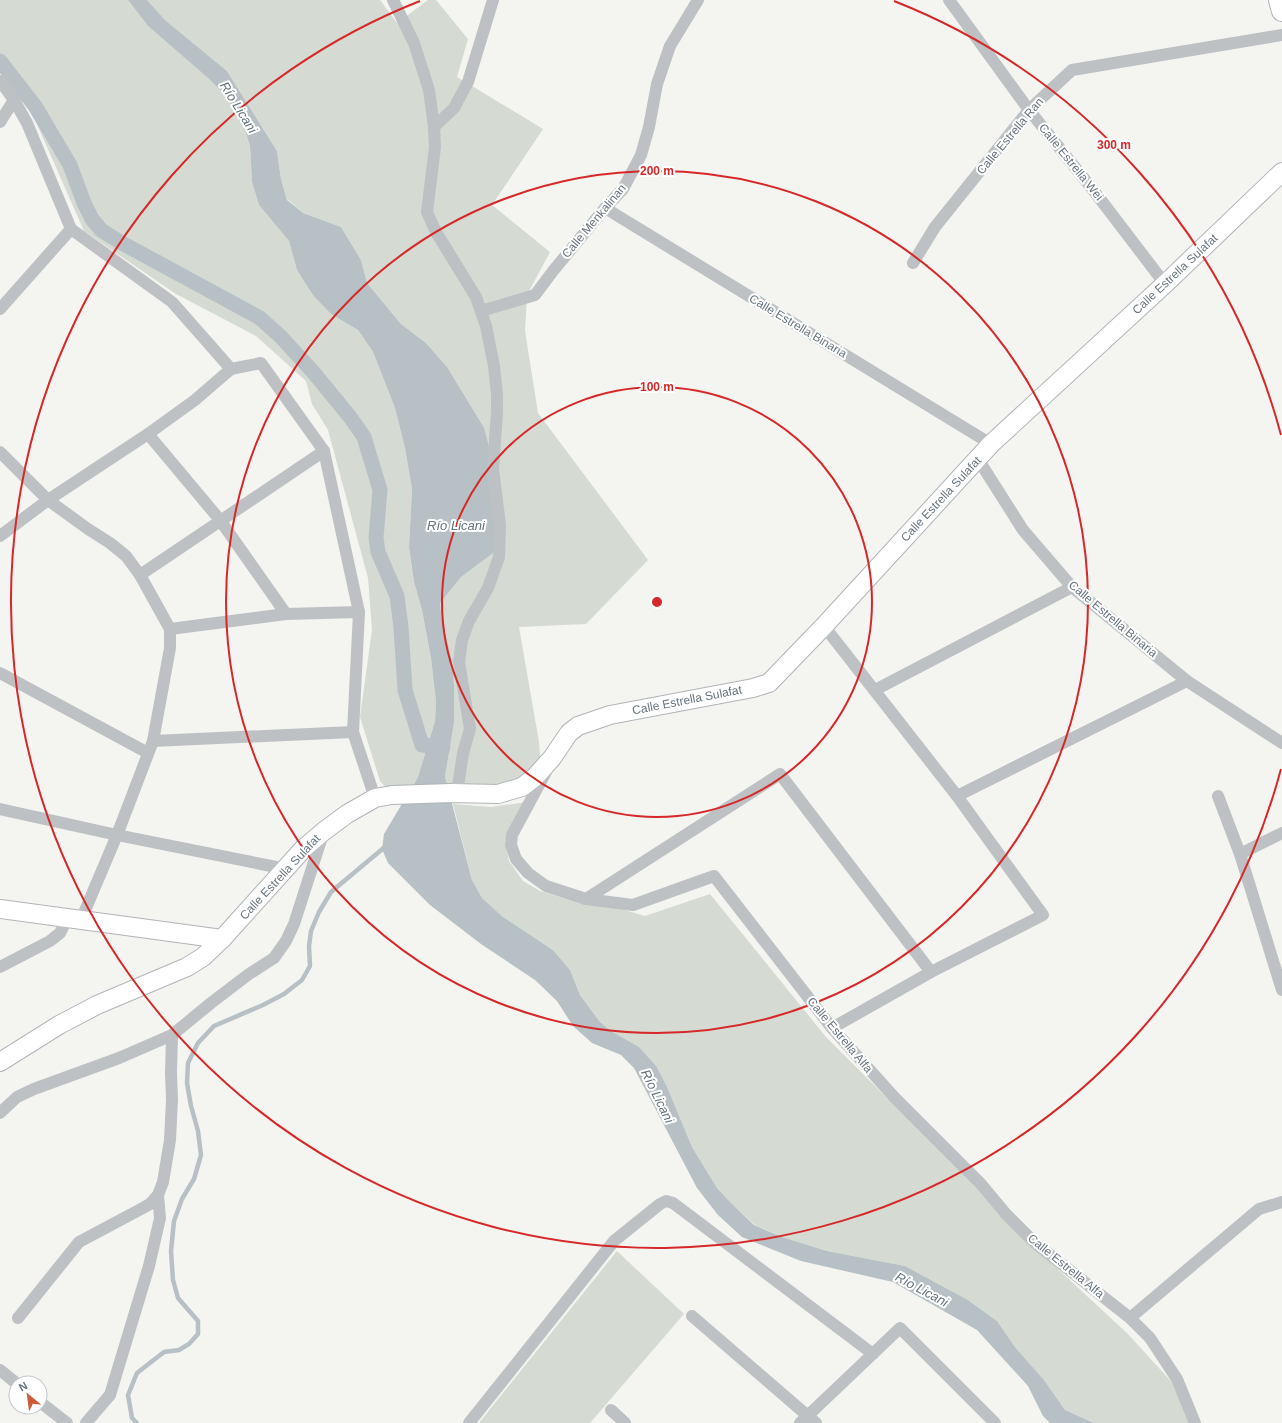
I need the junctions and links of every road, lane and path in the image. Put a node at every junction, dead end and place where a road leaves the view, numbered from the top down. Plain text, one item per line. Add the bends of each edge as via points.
1 (393, 0) edge
2 (493, 0) edge
3 (949, 0) edge
4 (1278, 0) edge
5 (692, 3) edge
6 (1282, 11) edge
7 (1282, 35) edge
8 (0, 80) edge
9 (14, 100) junction
10 (1029, 110) junction
11 (0, 122) edge
12 (434, 127) junction
13 (1282, 172) edge
14 (605, 208) junction
15 (71, 229) junction
16 (913, 263) dead end
17 (1165, 284) junction
18 (0, 308) edge
19 (481, 311) junction
20 (231, 369) junction
21 (148, 434) junction
22 (991, 444) junction
23 (324, 450) junction
24 (0, 452) edge
25 (978, 459) junction
26 (48, 500) junction
27 (220, 520) junction
28 (0, 536) edge
29 (140, 575) junction
30 (1072, 586) junction
31 (359, 612) junction
32 (286, 614) junction
33 (824, 626) junction
34 (170, 629) junction
35 (0, 673) edge
36 (1187, 681) junction
37 (875, 690) junction
38 (353, 732) junction
39 (1279, 738) edge
40 (153, 740) junction
41 (148, 753) junction
42 (552, 758) junction
43 (454, 793) junction
44 (957, 796) junction
45 (1218, 796) dead end
46 (384, 797) junction
47 (0, 809) edge
48 (324, 831) junction
49 (1282, 833) edge
50 (117, 835) junction
51 (1240, 854) junction
52 (286, 869) junction
53 (586, 899) junction
54 (0, 910) edge
55 (74, 919) junction
56 (222, 939) junction
57 (0, 967) edge
58 (931, 972) junction
59 (1282, 990) edge
60 (832, 1028) junction
61 (172, 1035) junction
62 (0, 1062) edge
63 (0, 1113) edge
64 (158, 1195) junction
65 (1282, 1202) edge
66 (692, 1316) dead end
67 (18, 1318) dead end
68 (1130, 1318) junction
69 (873, 1354) junction
70 (0, 1370) edge
71 (8, 1376) edge
72 (48, 1408) edge
73 (610, 1410) dead end
74 (808, 1420) edge
75 (67, 1423) edge
76 (86, 1423) edge
77 (469, 1423) edge
78 (625, 1423) edge
79 (995, 1423) edge
80 (1195, 1423) edge

1 - 12 street via 414,43 429,90
2 - 12 street via 468,82 454,108
3 - 10 street, Calle Estrella Wei
4 - 6 main road
5 - 14 street, Calle Menkalinan via 670,46 657,84 641,155 623,189
7 - 10 street, Calle Estrella Ran via 1072,70
8 - 9 street
9 - 11 street
9 - 15 street via 27,123
10 - 16 street, Calle Estrella Ran via 935,227
10 - 17 street, Calle Estrella Wei
12 - 19 street via 435,147 427,212 436,232 476,297
13 - 17 street, Calle Estrella Sulafat
14 - 19 street, Calle Menkalinan via 536,295
14 - 22 street, Calle Estrella Binaria
15 - 18 street
15 - 20 street via 172,302
17 - 22 street, Calle Estrella Sulafat
19 - 43 street via 494,366 497,395 493,469 500,525 499,557 488,588 468,621 462,640 459,662 470,729
20 - 21 street via 195,400
20 - 23 street via 261,363
21 - 26 street
21 - 27 street
22 - 25 street, Calle Estrella Sulafat
23 - 27 street
23 - 31 street
24 - 26 street
25 - 30 street, Calle Estrella Binaria via 1023,530
25 - 33 street, Calle Estrella Sulafat
26 - 28 street
26 - 29 street via 126,556
27 - 29 street
27 - 32 street
29 - 34 street
30 - 36 street, Calle Estrella Binaria
30 - 37 street
31 - 32 street
31 - 38 street
32 - 34 street
33 - 37 street
33 - 42 street, Calle Estrella Sulafat via 769,683 590,721 569,733
34 - 40 street via 170,648
35 - 41 street
36 - 39 street, Calle Estrella Binaria
36 - 44 street
37 - 44 street
38 - 40 street
38 - 46 street
40 - 41 street
41 - 50 street
42 - 43 street, Calle Estrella Sulafat via 522,787 498,794
42 - 53 street, Calle Estrella Alfa via 512,835 511,845 516,859 528,873 546,886
43 - 46 street, Calle Estrella Sulafat
44 - 58 street via 1044,915
45 - 51 street
46 - 48 street, Calle Estrella Sulafat via 347,814
47 - 50 street
48 - 52 street, Calle Estrella Sulafat via 304,848
48 - 61 street via 294,924 274,958 217,998
49 - 51 street
50 - 52 street
50 - 55 street
51 - 59 street
52 - 56 street, Calle Estrella Sulafat
53 - 58 street via 780,774
53 - 60 street, Calle Estrella Alfa via 634,905 714,876
54 - 55 street
55 - 56 street
55 - 57 street via 50,941
56 - 62 street, Calle Estrella Sulafat via 203,957 187,967 97,1005 59,1025
58 - 60 street
60 - 68 street, Calle Estrella Alfa via 894,1098 981,1184 1016,1224
61 - 63 street via 118,1058 34,1088 17,1097
61 - 64 street via 170,1140 163,1182
64 - 67 street via 150,1204 79,1242
64 - 76 street via 160,1218 110,1395
65 - 68 street via 1259,1210
66 - 74 street
68 - 80 street, Calle Estrella Alfa via 1150,1338 1166,1361 1177,1379
69 - 74 street
69 - 77 street via 673,1203 666,1201 614,1240
69 - 79 street via 900,1328
70 - 71 street
72 - 75 street
73 - 78 street

